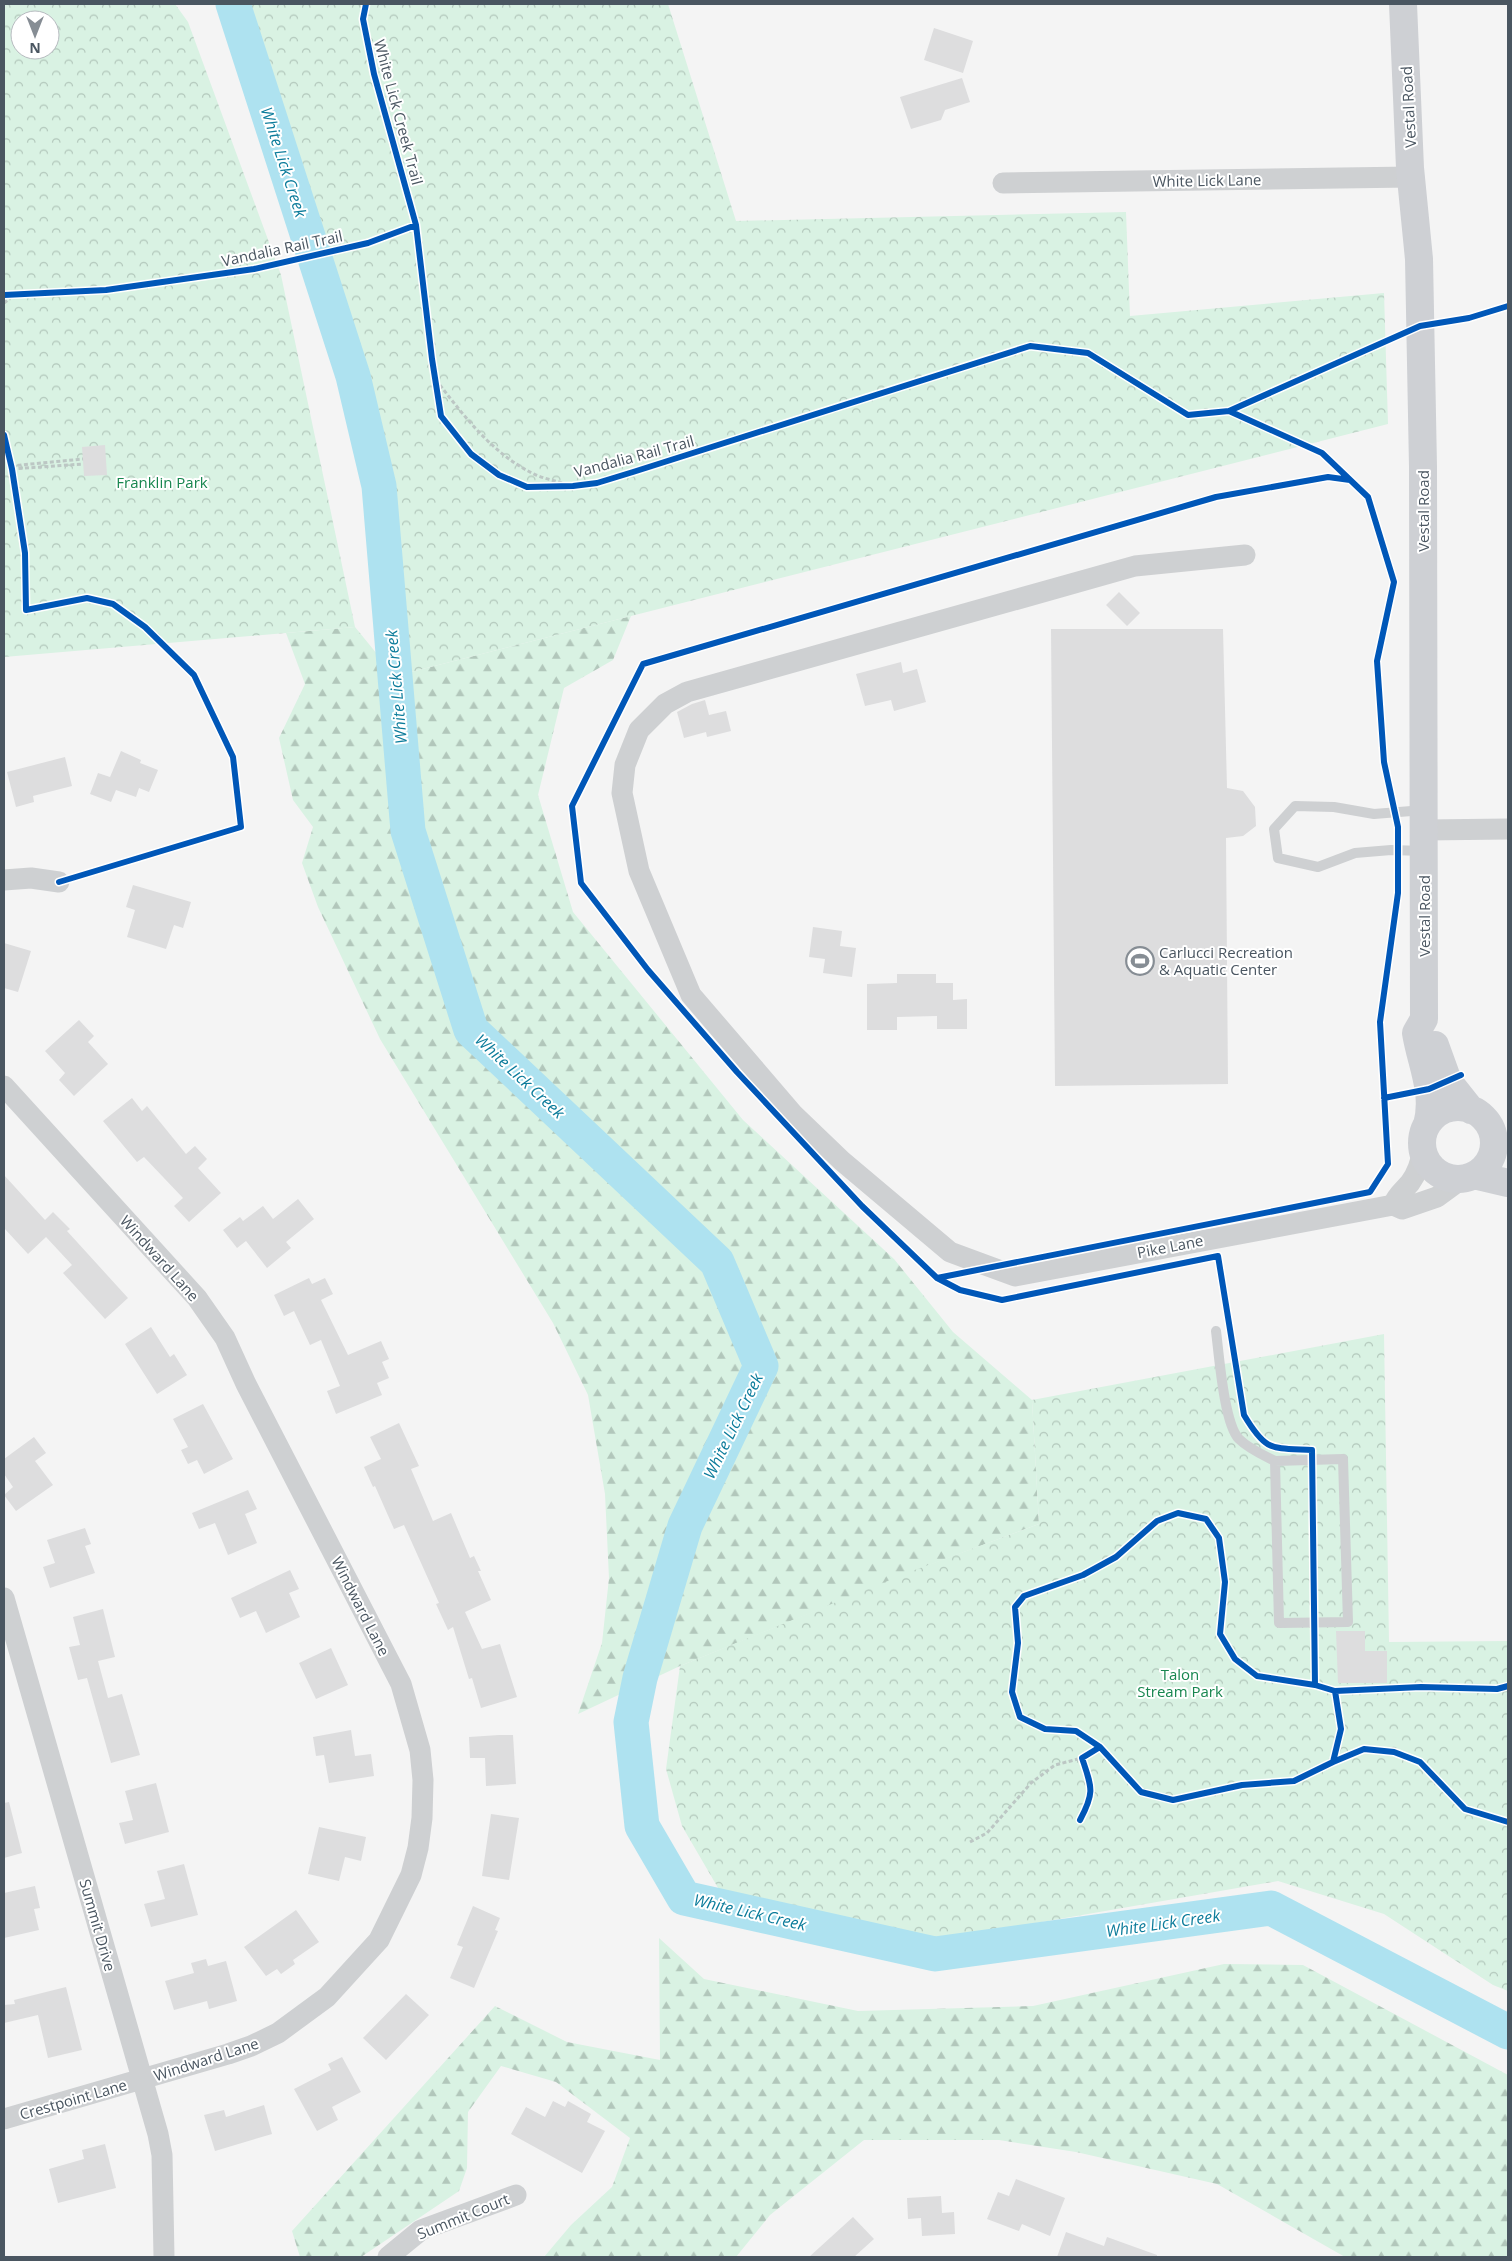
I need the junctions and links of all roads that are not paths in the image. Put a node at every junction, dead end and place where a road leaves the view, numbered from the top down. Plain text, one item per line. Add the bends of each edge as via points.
1 (1403, 4) edge
2 (1411, 176) junction
3 (1003, 183) dead end
4 (1245, 555) dead end
5 (1508, 829) edge
6 (1425, 830) junction
7 (4, 880) edge
8 (59, 882) dead end
9 (1424, 1020) junction
10 (4, 1086) edge
11 (1471, 1110) junction
12 (1425, 1137) junction
13 (1500, 1150) edge
14 (1469, 1177) junction
15 (1508, 1183) edge
16 (1393, 1205) junction
17 (1216, 1331) dead end
18 (1275, 1461) junction
19 (4, 1598) edge
20 (142, 2079) junction
21 (4, 2119) edge
22 (516, 2195) dead end
23 (164, 2257) edge
24 (388, 2257) edge

1 - 2 street, Vestal Road
2 - 3 street, White Lick Lane
2 - 6 street, Vestal Road via 1419,259
4 - 16 street, Pike Lane via 1135,566 687,692 665,704 639,730 625,765 622,793 639,871 691,995 793,1114 950,1252 1015,1276
5 - 6 street
6 - 6 lane via 1374,814 1334,807 1295,806 1274,829 1278,858 1318,867 1355,854 1391,850
6 - 9 street, Vestal Road
7 - 8 street via 31,878
9 - 11 street, Vestal Road via 1433,1033 1435,1049 1448,1082
9 - 12 street, Vestal Road via 1416,1033 1430,1093
10 - 20 street, Windward Lane via 197,1298 225,1338 402,1684 420,1750 422,1818 418,1848 411,1875 379,1940 327,1997 278,2033 251,2046
11 - 12 street via 1449,1108 1441,1111
11 - 13 street via 1488,1123
12 - 14 street via 1429,1165 1450,1178
12 - 16 street via 1418,1171 1396,1196
13 - 14 street via 1493,1150 1482,1170
14 - 15 street
14 - 16 street, Pike Lane via 1418,1205 1402,1209
17 - 18 lane via 1225,1407 1237,1438
18 - 18 lane via 1280,1622 1348,1622 1344,1459
19 - 20 street, Summit Drive
20 - 21 street, Crestpoint Lane
20 - 23 street, Summit Drive via 162,2155
22 - 24 street, Summit Court via 421,2230

